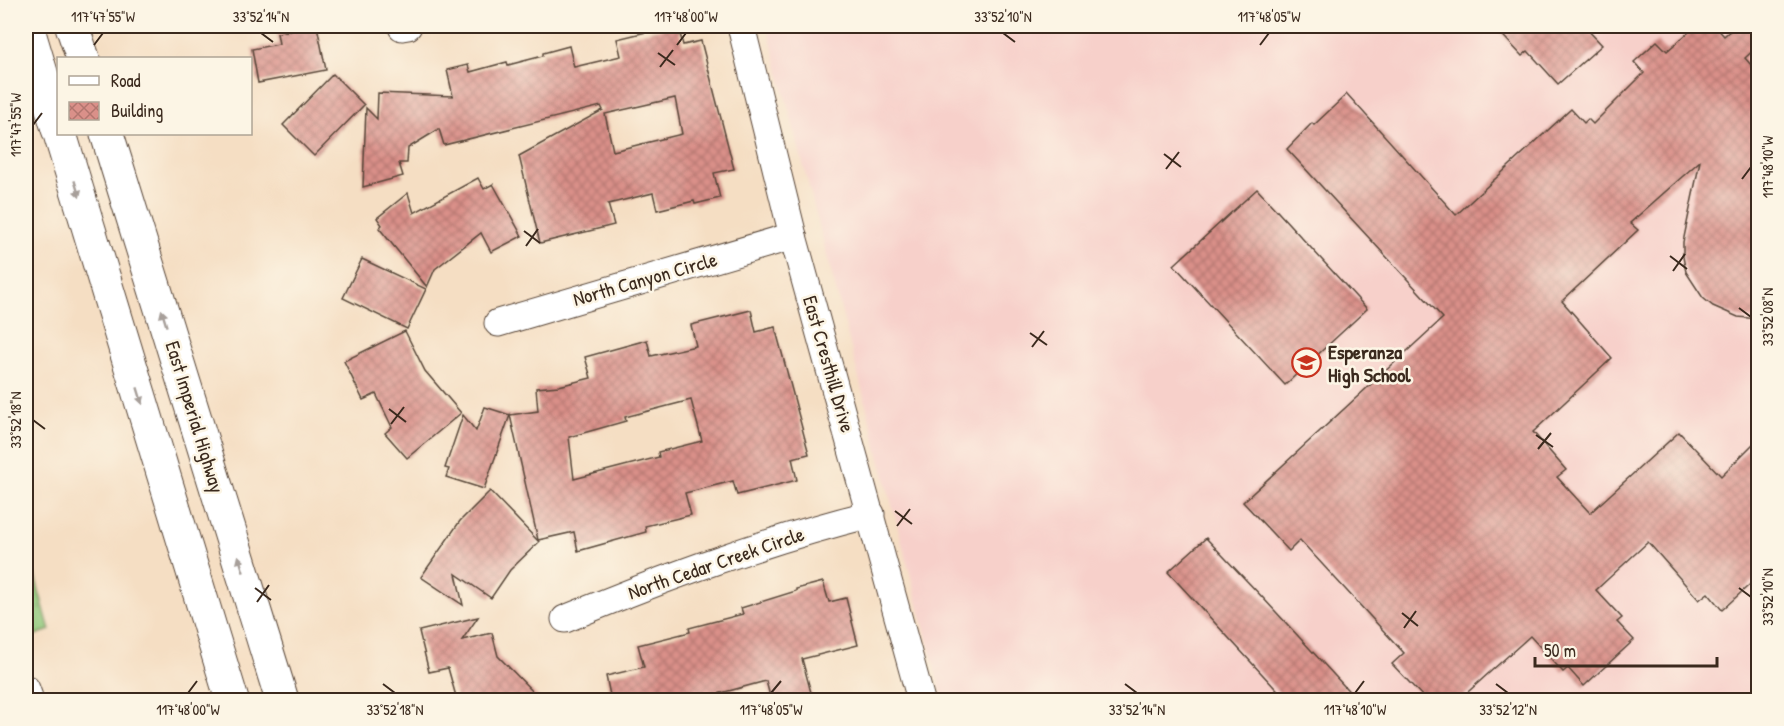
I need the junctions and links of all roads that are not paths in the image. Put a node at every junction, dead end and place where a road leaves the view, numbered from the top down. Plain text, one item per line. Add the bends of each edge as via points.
1 (27, 26) edge
2 (72, 26) edge
3 (741, 26) edge
4 (83, 57) edge
5 (57, 126) edge
6 (60, 135) edge
7 (107, 135) edge
8 (793, 236) junction
9 (498, 323) dead end
10 (871, 514) junction
11 (250, 596) junction
12 (565, 619) dead end
13 (208, 621) junction
14 (26, 689) edge
15 (30, 700) edge
16 (223, 700) edge
17 (232, 700) edge
18 (282, 700) edge
19 (290, 700) edge
20 (921, 700) edge

1 - 5 highway
2 - 4 highway
3 - 8 street, East Cresthill Drive
6 -> 13 highway
11 -> 7 highway, East Imperial Highway
8 - 9 street, North Canyon Circle
8 - 10 street, East Cresthill Drive
10 - 12 street, North Cedar Creek Circle via 804,531 659,580
10 - 20 street, East Cresthill Drive
11 - 18 highway, East Imperial Highway
11 - 19 highway
13 - 16 highway
13 - 17 highway
14 - 15 street

